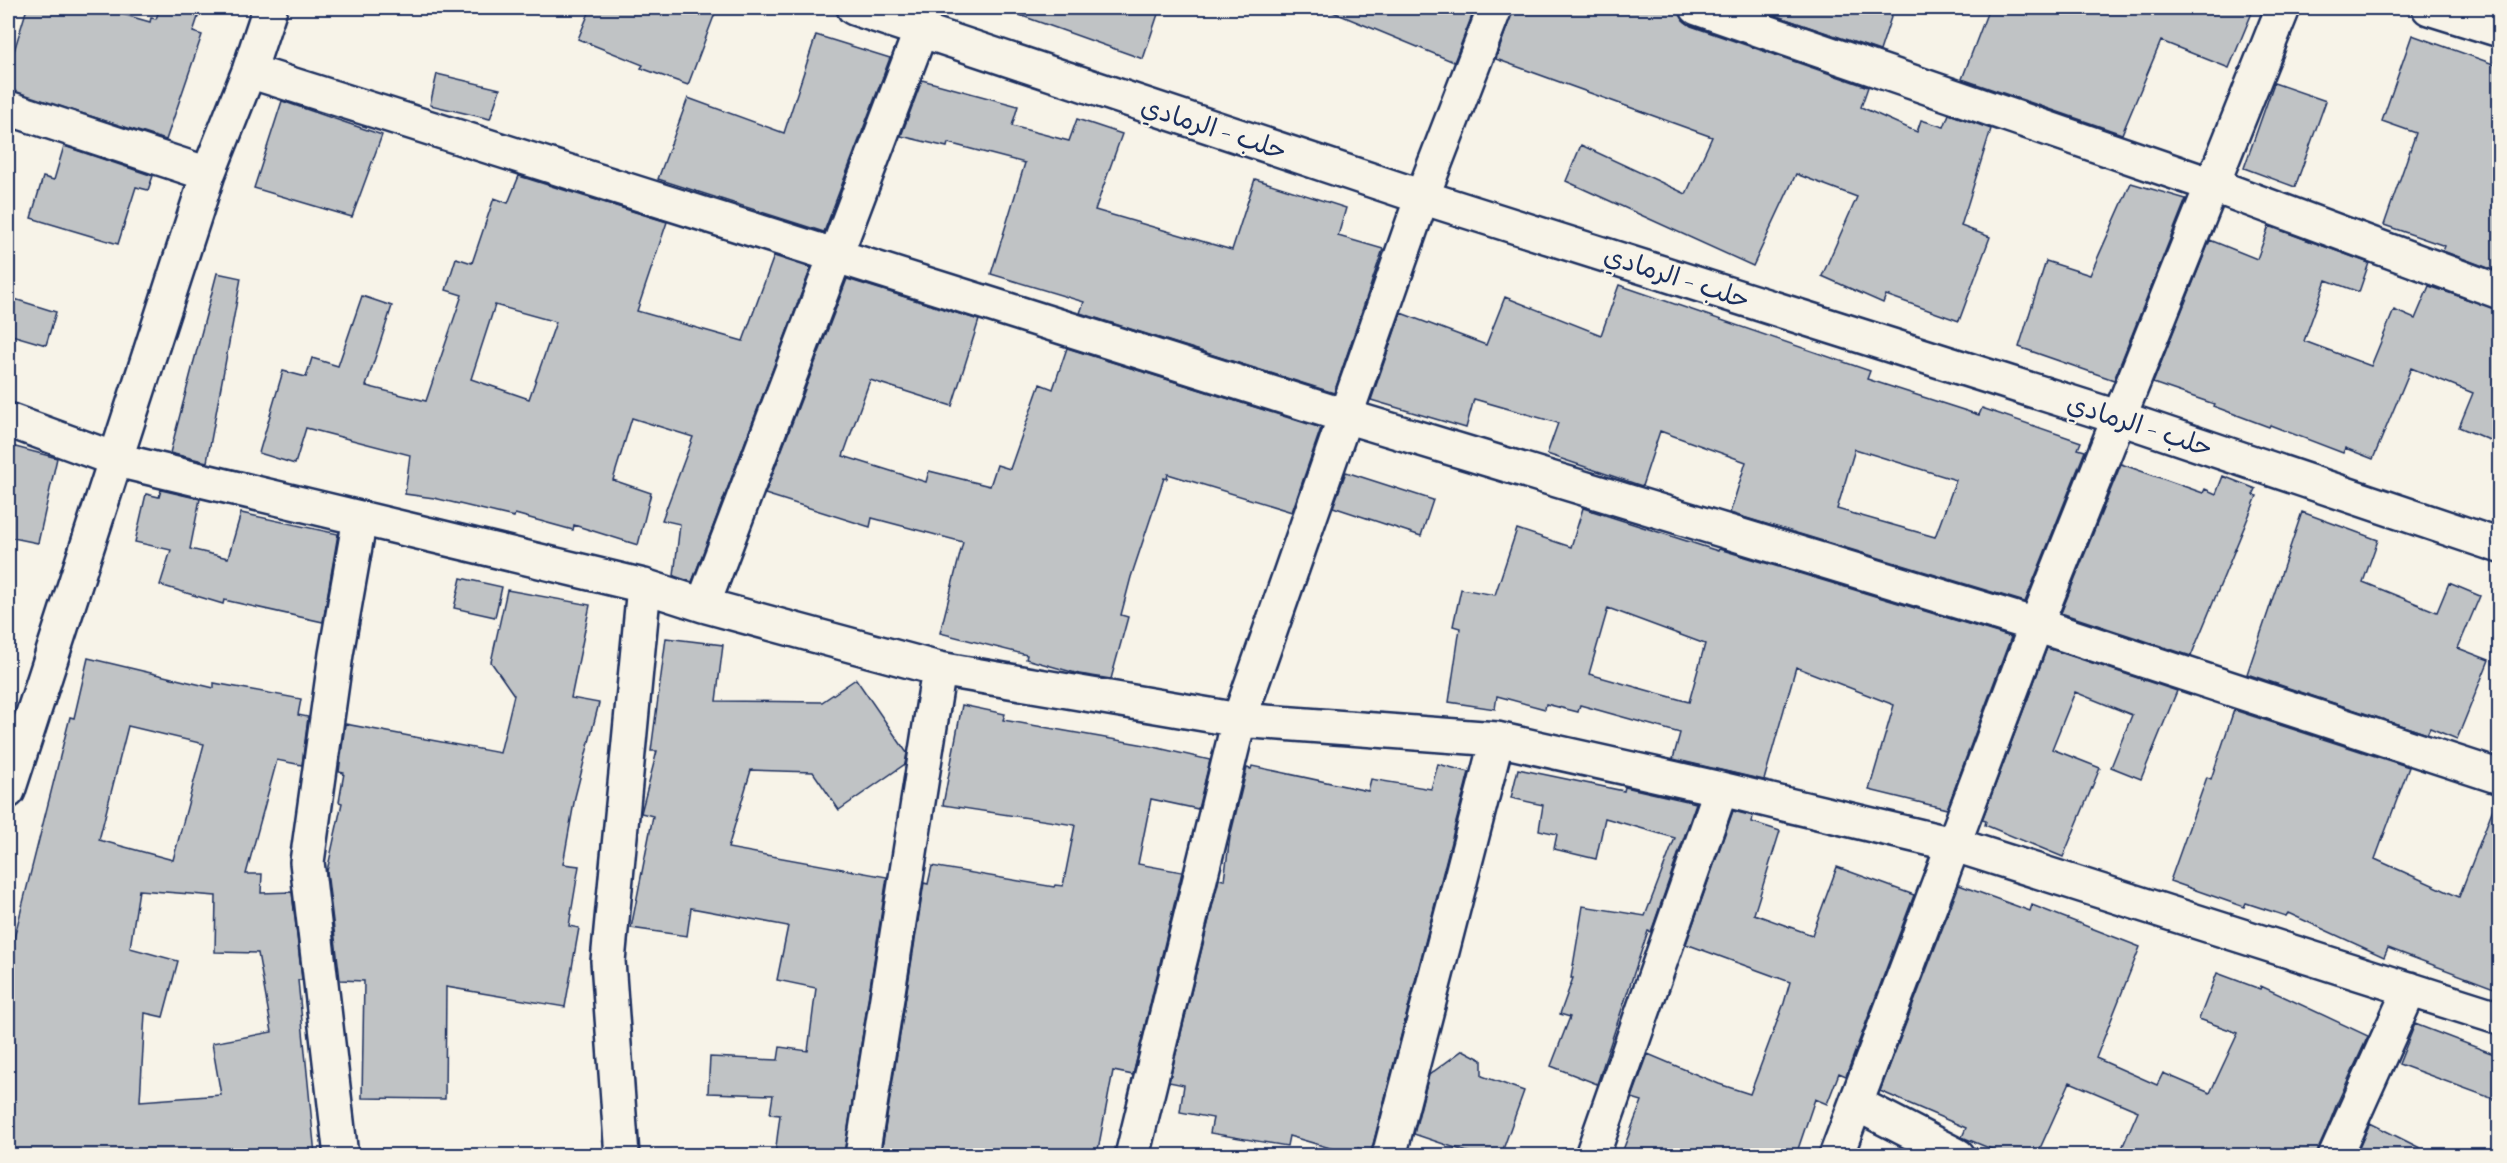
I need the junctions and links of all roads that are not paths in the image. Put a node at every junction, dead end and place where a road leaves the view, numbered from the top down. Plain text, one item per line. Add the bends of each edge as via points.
1 (270, 8) edge
2 (854, 8) edge
3 (1495, 8) edge
4 (1697, 8) edge
5 (2283, 8) edge
6 (2430, 8) edge
7 (921, 30) junction
8 (2499, 30) edge
9 (249, 71) junction
10 (8, 108) edge
11 (208, 174) junction
12 (2212, 185) junction
13 (1422, 197) junction
14 (834, 255) junction
15 (2499, 292) edge
16 (1345, 416) junction
17 (2120, 418) junction
18 (8, 420) edge
19 (117, 460) junction
20 (360, 518) junction
21 (2499, 546) edge
22 (644, 586) junction
23 (703, 605) junction
24 (2036, 625) junction
25 (939, 669) junction
26 (1239, 720) junction
27 (1497, 739) junction
28 (2499, 777) edge
29 (1721, 789) junction
30 (8, 791) edge
31 (1952, 844) junction
32 (2410, 989) junction
33 (2499, 1017) edge
34 (1857, 1104) junction
35 (342, 1155) edge
36 (621, 1155) edge
37 (862, 1155) edge
38 (1132, 1155) edge
39 (1389, 1155) edge
40 (1592, 1155) edge
41 (1836, 1155) edge
42 (1958, 1155) edge
43 (2335, 1155) edge

1 - 9 main road
2 - 7 main road, حلب - الرمادي
3 - 13 main road
4 - 12 main road
5 - 12 main road
6 - 8 main road
7 - 13 main road, حلب - الرمادي
7 - 14 main road
9 - 11 main road
9 - 14 main road
10 - 11 main road
11 - 19 main road
12 - 15 main road
12 - 17 main road
13 - 16 main road
13 - 17 main road, حلب - الرمادي
14 - 16 main road
14 - 23 main road
16 - 24 main road
16 - 26 main road
17 - 21 main road, حلب - الرمادي
17 - 24 main road
18 - 19 main road
19 - 20 main road
19 - 30 main road
20 - 22 main road
20 - 35 main road via 336,654 307,862
22 - 23 main road
22 - 36 main road via 608,961
23 - 25 main road
24 - 28 main road
24 - 31 main road
25 - 26 main road
25 - 37 main road
26 - 27 main road
26 - 38 main road
27 - 29 main road
27 - 39 main road
29 - 31 main road
29 - 40 main road
31 - 32 main road
31 - 34 main road
32 - 33 main road
32 - 43 main road
34 - 41 main road
34 - 42 main road

